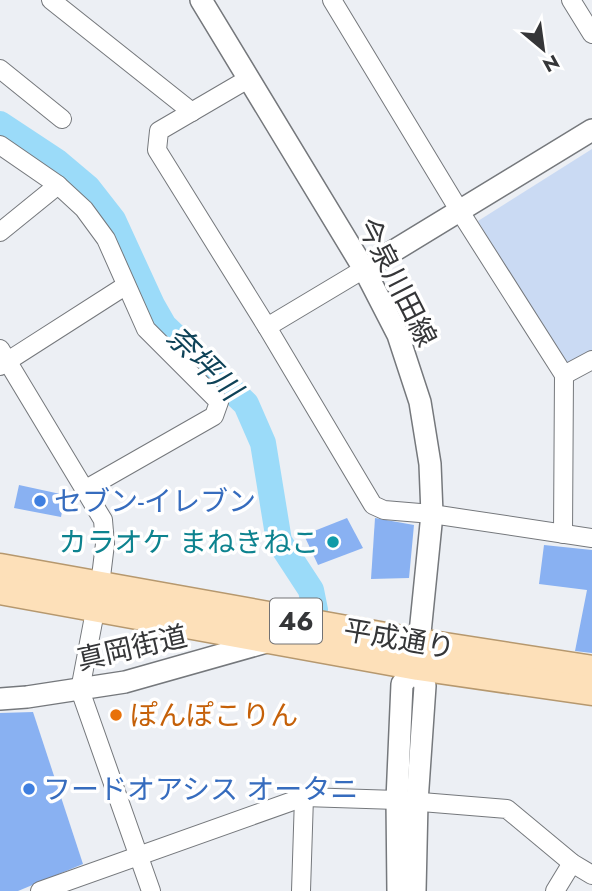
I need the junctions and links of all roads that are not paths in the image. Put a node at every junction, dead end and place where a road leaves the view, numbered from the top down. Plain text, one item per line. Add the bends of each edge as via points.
1 (51, 0) edge
2 (201, 0) edge
3 (332, 0) edge
4 (571, 0) edge
5 (592, 34) edge
6 (0, 69) edge
7 (248, 79) junction
8 (192, 112) junction
9 (62, 119) dead end
10 (592, 130) edge
11 (0, 145) edge
12 (58, 185) junction
13 (459, 211) junction
14 (0, 232) edge
15 (364, 269) junction
16 (125, 286) junction
17 (267, 327) junction
18 (3, 359) edge
19 (592, 360) edge
20 (564, 375) junction
21 (86, 489) junction
22 (432, 514) junction
23 (563, 534) junction
24 (592, 538) edge
25 (0, 568) edge
26 (0, 590) edge
27 (98, 596) junction
28 (275, 640) junction
29 (418, 654) junction
30 (592, 670) edge
31 (80, 690) junction
32 (592, 691) edge
33 (0, 699) edge
34 (304, 797) junction
35 (407, 801) junction
36 (139, 856) junction
37 (572, 863) junction
38 (592, 875) edge
39 (40, 891) edge
40 (151, 891) edge
41 (300, 891) edge
42 (398, 891) edge
43 (415, 891) edge
44 (555, 891) edge

1 - 8 street
2 - 7 street, 今泉川田線
3 - 13 street
4 - 5 street
6 - 9 street
7 - 8 street
7 - 15 street, 今泉川田線
8 - 17 street via 159,131 157,150
10 - 13 street
11 - 12 street
12 - 14 street
12 - 16 street via 106,239
13 - 15 street
13 - 20 street
15 - 17 street
15 - 22 street, 今泉川田線 via 398,335 420,402
16 - 18 street
16 - 21 street via 146,329 219,402 214,416
17 - 22 street via 373,505
18 - 21 street
19 - 20 street
20 - 23 street
21 - 27 street via 103,520 105,544
22 - 23 street
22 - 29 street, 今泉川田線
23 - 24 street
25 - 27 main road, 平成通り / 46
26 - 27 main road, 平成通り / 46
27 - 28 main road, 平成通り / 46
27 - 29 main road, 平成通り / 46
27 - 31 street
28 - 29 main road, 平成通り / 46
28 - 31 street, 真岡街道
29 - 30 main road, 平成通り / 46
29 - 32 main road, 平成通り / 46
29 - 35 street, 今泉川田線 via 425,686
31 - 33 street, 真岡街道
31 - 36 street
34 - 35 street
34 - 36 street
34 - 41 street
35 - 37 street via 507,809
35 - 42 street, 今泉川田線
35 - 43 street, 今泉川田線
36 - 39 street
36 - 40 street
37 - 38 street
37 - 44 street

